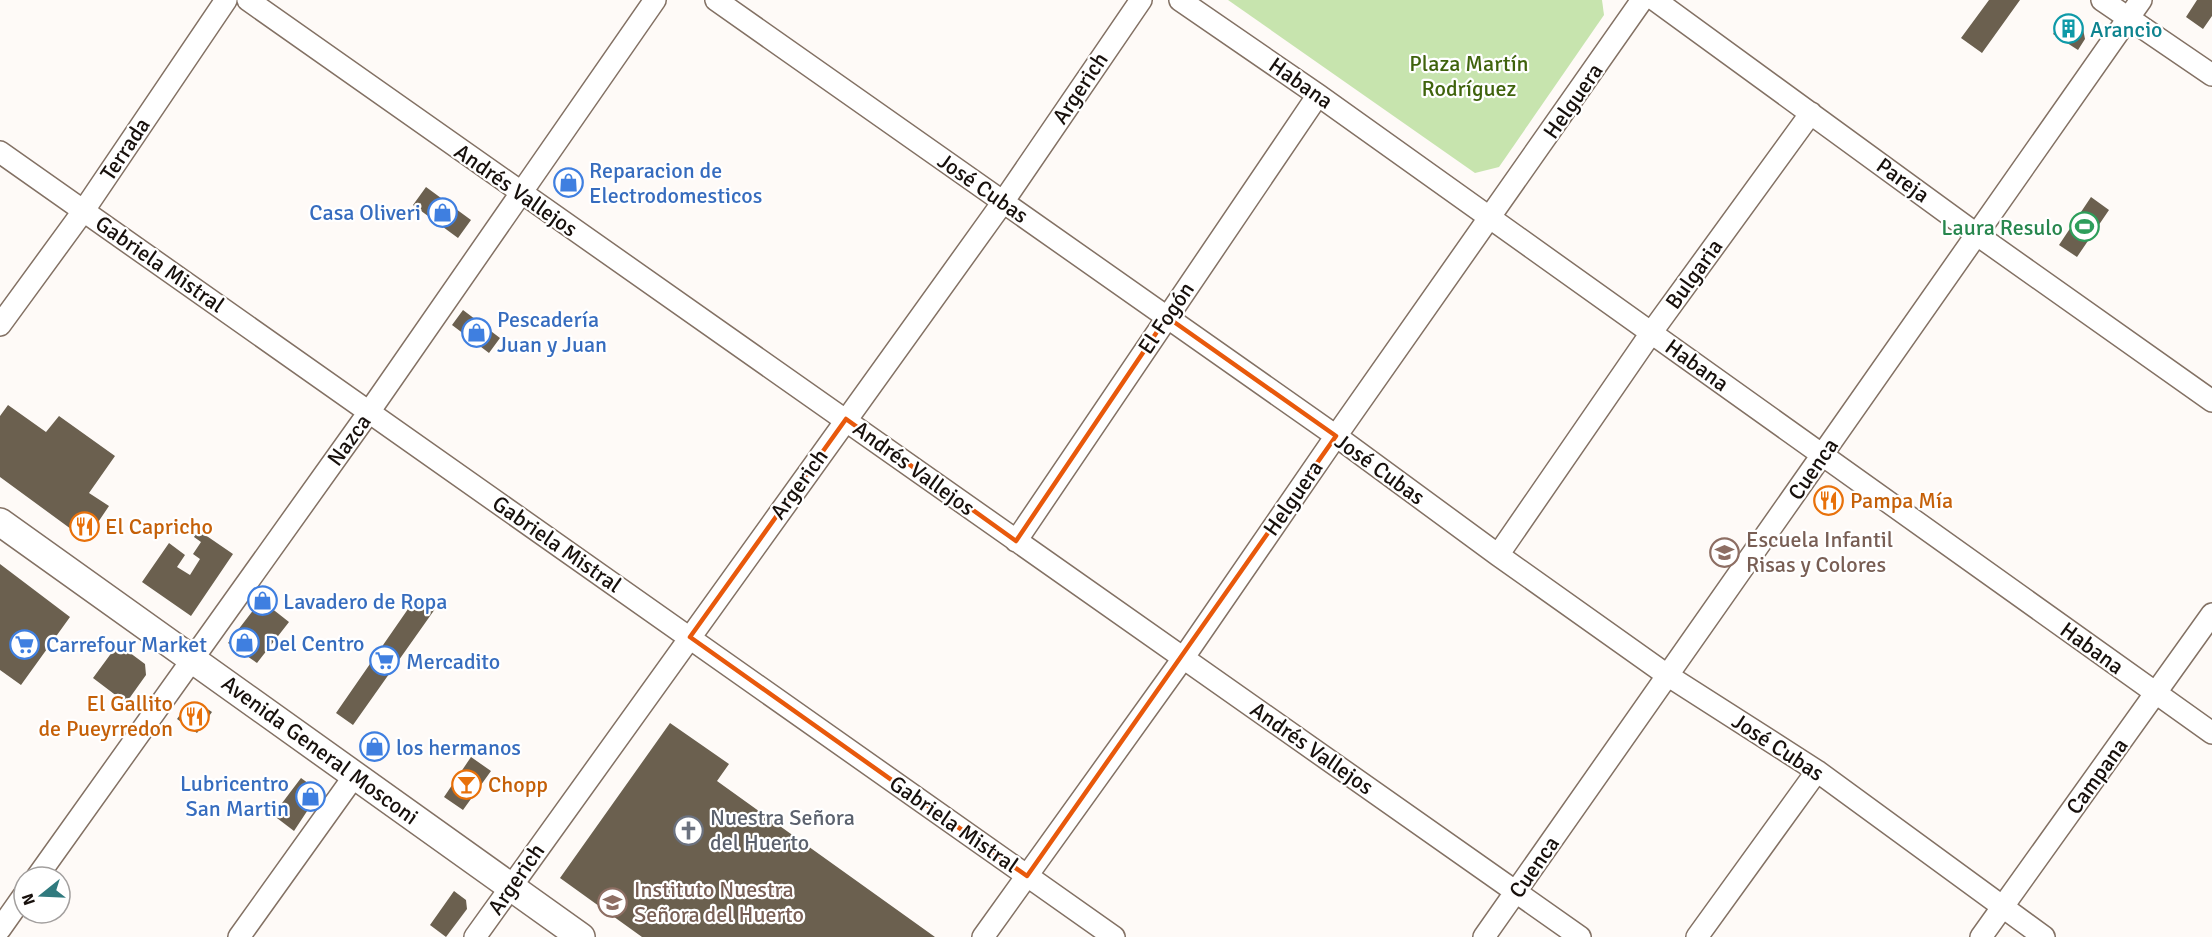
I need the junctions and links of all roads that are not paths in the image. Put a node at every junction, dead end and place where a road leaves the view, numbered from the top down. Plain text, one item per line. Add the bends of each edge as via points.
1 (226, 0) edge
2 (248, 0) edge
3 (655, 0) edge
4 (716, 0) edge
5 (1141, 0) edge
6 (1180, 0) edge
7 (1642, 0) edge
8 (1654, 0) edge
9 (2102, 0) edge
10 (2141, 0) edge
11 (2128, 18) junction
12 (2212, 75) edge
13 (1318, 95) junction
14 (1811, 113) junction
15 (0, 152) edge
16 (520, 192) junction
17 (1003, 202) junction
18 (84, 210) junction
19 (1490, 218) junction
20 (1977, 234) junction
21 (1167, 317) junction
22 (0, 325) edge
23 (1652, 333) junction
24 (2212, 401) edge
25 (369, 412) junction
26 (846, 419) junction
27 (1336, 436) junction
28 (1822, 455) junction
29 (0, 522) edge
30 (1016, 541) junction
31 (1498, 555) junction
32 (2212, 614) edge
33 (690, 637) junction
34 (1184, 657) junction
35 (192, 658) junction
36 (1667, 675) junction
37 (2156, 693) junction
38 (2212, 733) edge
39 (1817, 771) junction
40 (355, 775) junction
41 (45, 865) edge
42 (1027, 876) junction
43 (510, 886) junction
44 (1516, 892) junction
45 (2002, 908) junction
46 (12, 916) edge
47 (4, 930) edge
48 (239, 937) edge
49 (475, 937) edge
50 (581, 937) edge
51 (983, 937) edge
52 (1113, 937) edge
53 (1484, 937) edge
54 (1580, 937) edge
55 (1697, 937) edge
56 (1981, 937) edge
57 (2044, 937) edge

1 - 18 street, Terrada
2 - 16 street, Andrés Vallejos
3 - 16 street, Nazca
4 - 17 street, José Cubas
5 - 17 street, Argerich
6 - 13 street, Habana
7 - 19 street, Helguera
8 - 14 street, Pareja
9 - 11 street
10 - 11 street, Cuenca
11 - 12 street
11 - 20 street, Cuenca
13 - 19 street, Habana
13 - 21 street, El Fogón
14 - 20 street, Pareja
14 - 23 street, Bulgaria
15 - 18 street, Gabriela Mistral
16 - 25 street, Nazca
16 - 26 street, Andrés Vallejos
17 - 21 street, José Cubas
17 - 26 street, Argerich
18 - 22 street, Terrada
18 - 25 street, Gabriela Mistral
19 - 23 street, Habana
19 - 27 street, Helguera
20 - 24 street, Pareja
20 - 28 street, Cuenca
21 - 27 street, José Cubas
21 - 30 street, El Fogón
23 - 28 street, Habana
23 - 31 street, Bulgaria
25 - 33 street, Gabriela Mistral
25 - 35 street, Nazca
26 - 30 street, Andrés Vallejos
26 - 33 street, Argerich
27 - 31 street, José Cubas
27 - 34 street, Helguera
28 - 36 street, Cuenca
28 - 37 street, Habana
29 - 35 main road, Avenida General Mosconi
30 - 34 street, Andrés Vallejos
31 - 36 street, José Cubas
32 - 37 street, Campana
33 - 42 street, Gabriela Mistral
33 - 43 street, Argerich
34 - 42 street, Helguera
34 - 44 street, Andrés Vallejos
35 - 40 main road, Avenida General Mosconi
35 - 41 street, Nazca
36 - 39 street, José Cubas
36 - 44 street, Cuenca
37 - 38 street, Habana
37 - 45 street, Campana
39 - 45 street, José Cubas
39 - 55 street
40 - 43 main road, Avenida General Mosconi
40 - 48 street
42 - 51 street, Helguera
42 - 52 street, Gabriela Mistral
43 - 49 street, Argerich
43 - 50 main road, Avenida General Mosconi
44 - 53 street, Cuenca
44 - 54 street, Andrés Vallejos
45 - 56 street, Campana
45 - 57 street, José Cubas
46 - 47 street

